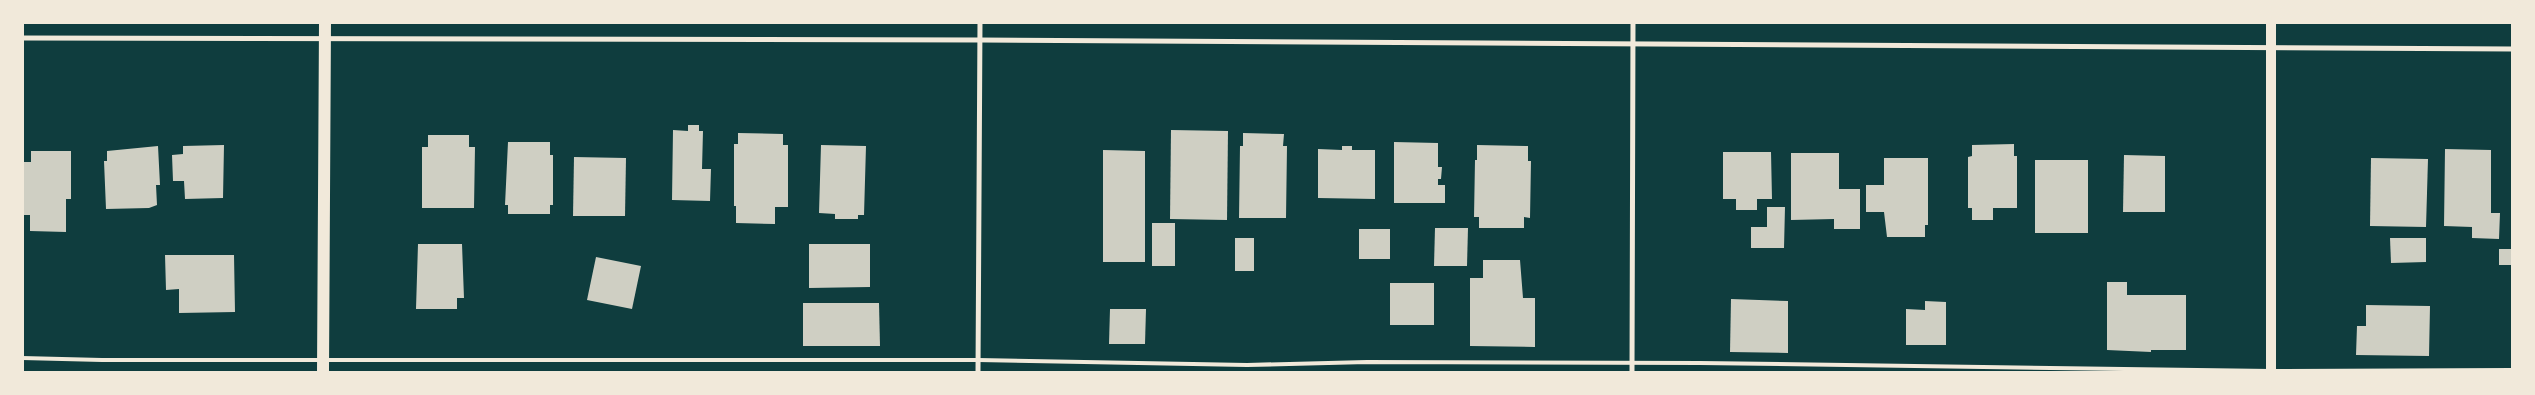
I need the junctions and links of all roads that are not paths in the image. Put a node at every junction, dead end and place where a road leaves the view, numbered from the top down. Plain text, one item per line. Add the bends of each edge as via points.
1 (325, 22) edge
2 (980, 22) edge
3 (1633, 22) edge
4 (2271, 22) edge
5 (22, 38) edge
6 (325, 40) junction
7 (980, 40) junction
8 (1633, 45) junction
9 (2270, 49) junction
10 (2512, 49) edge
11 (22, 358) edge
12 (324, 359) junction
13 (978, 360) junction
14 (1632, 364) junction
15 (2512, 370) edge
16 (324, 372) edge
17 (978, 372) edge
18 (1632, 372) edge
19 (2270, 372) edge

1 - 6 main road
2 - 7 street
3 - 8 street
4 - 9 main road
5 - 6 street
6 - 7 street
6 - 12 main road
7 - 8 street
7 - 13 street
8 - 9 street
8 - 14 street
9 - 10 street
9 - 19 main road
11 - 12 lane
12 - 13 lane
12 - 16 main road
13 - 14 lane
13 - 17 street
14 - 18 street
14 - 19 lane
15 - 19 lane

